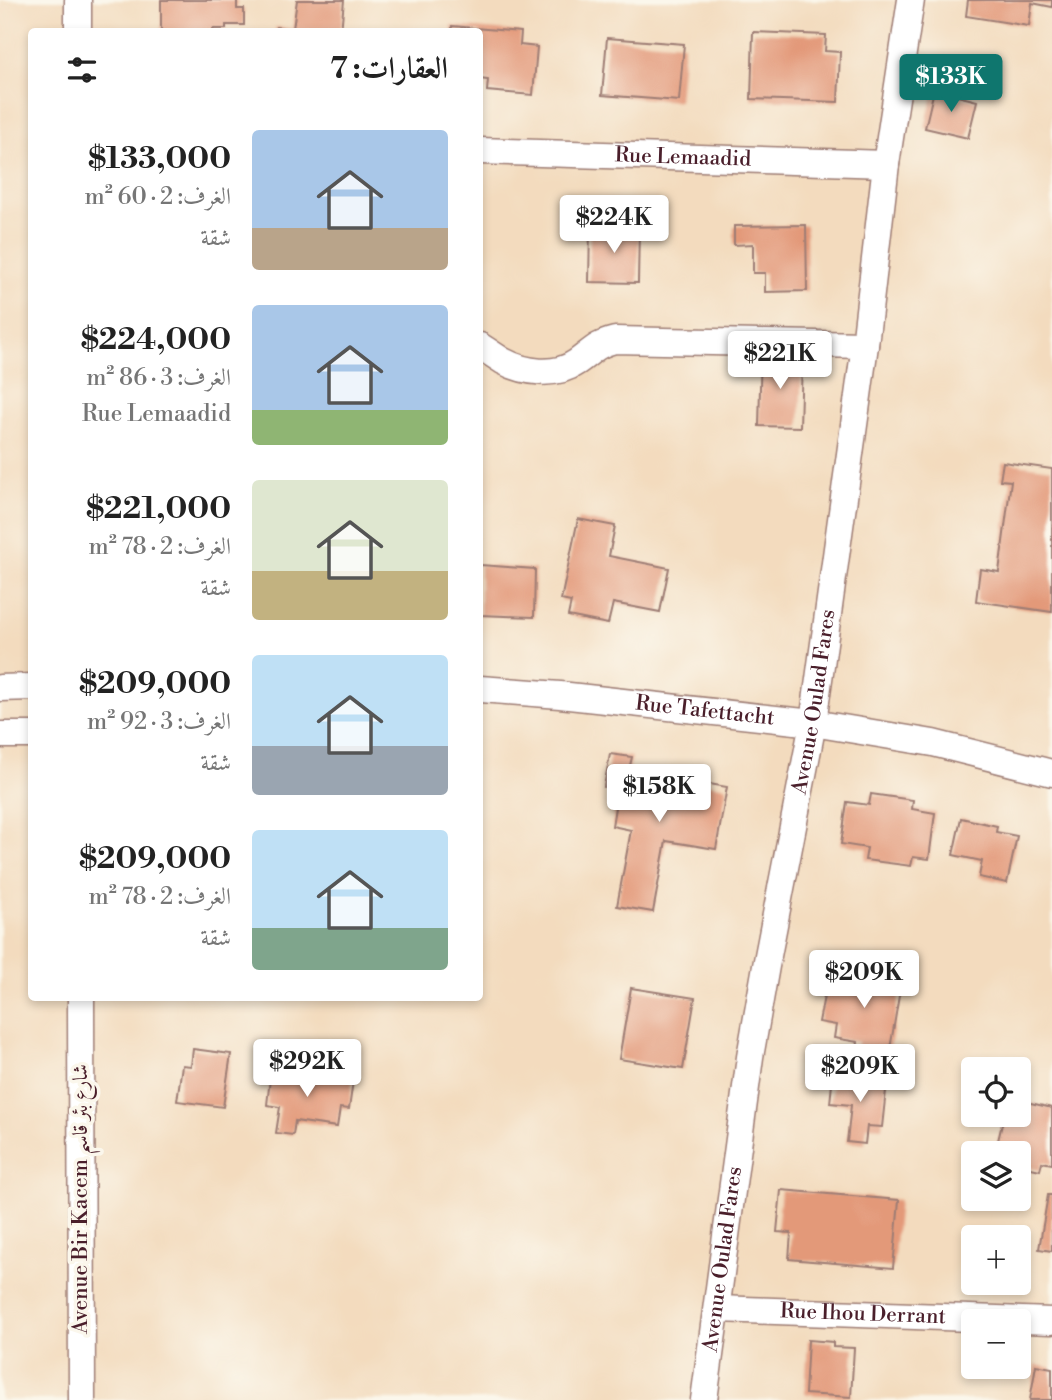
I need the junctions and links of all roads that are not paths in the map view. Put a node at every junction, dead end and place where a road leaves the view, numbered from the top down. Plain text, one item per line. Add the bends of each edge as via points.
1 (78, 0) edge
2 (911, 0) edge
3 (78, 28) edge
4 (483, 151) edge
5 (886, 164) junction
6 (865, 345) junction
7 (483, 348) edge
8 (28, 687) edge
9 (0, 688) edge
10 (483, 689) edge
11 (813, 723) junction
12 (28, 735) edge
13 (0, 736) edge
14 (1052, 773) edge
15 (81, 1001) edge
16 (718, 1309) junction
17 (1052, 1321) edge
18 (82, 1400) edge
19 (704, 1400) edge

1 - 3 street
2 - 5 street, Avenue Oulad Fares
4 - 5 street, Rue Lemaadid
5 - 6 street, Avenue Oulad Fares
6 - 7 street via 615,340 593,348 567,368 547,371 512,365
6 - 11 street, Avenue Oulad Fares
8 - 9 street
10 - 11 street, Rue Tafettacht
11 - 14 street, Rue Tafettacht via 933,743
11 - 16 street, Avenue Oulad Fares via 750,1057
12 - 13 street
15 - 18 street, Avenue Bir Kacem شارع بئر قاسم
16 - 17 street, Rue Ihou Derrant
16 - 19 street, Avenue Oulad Fares

